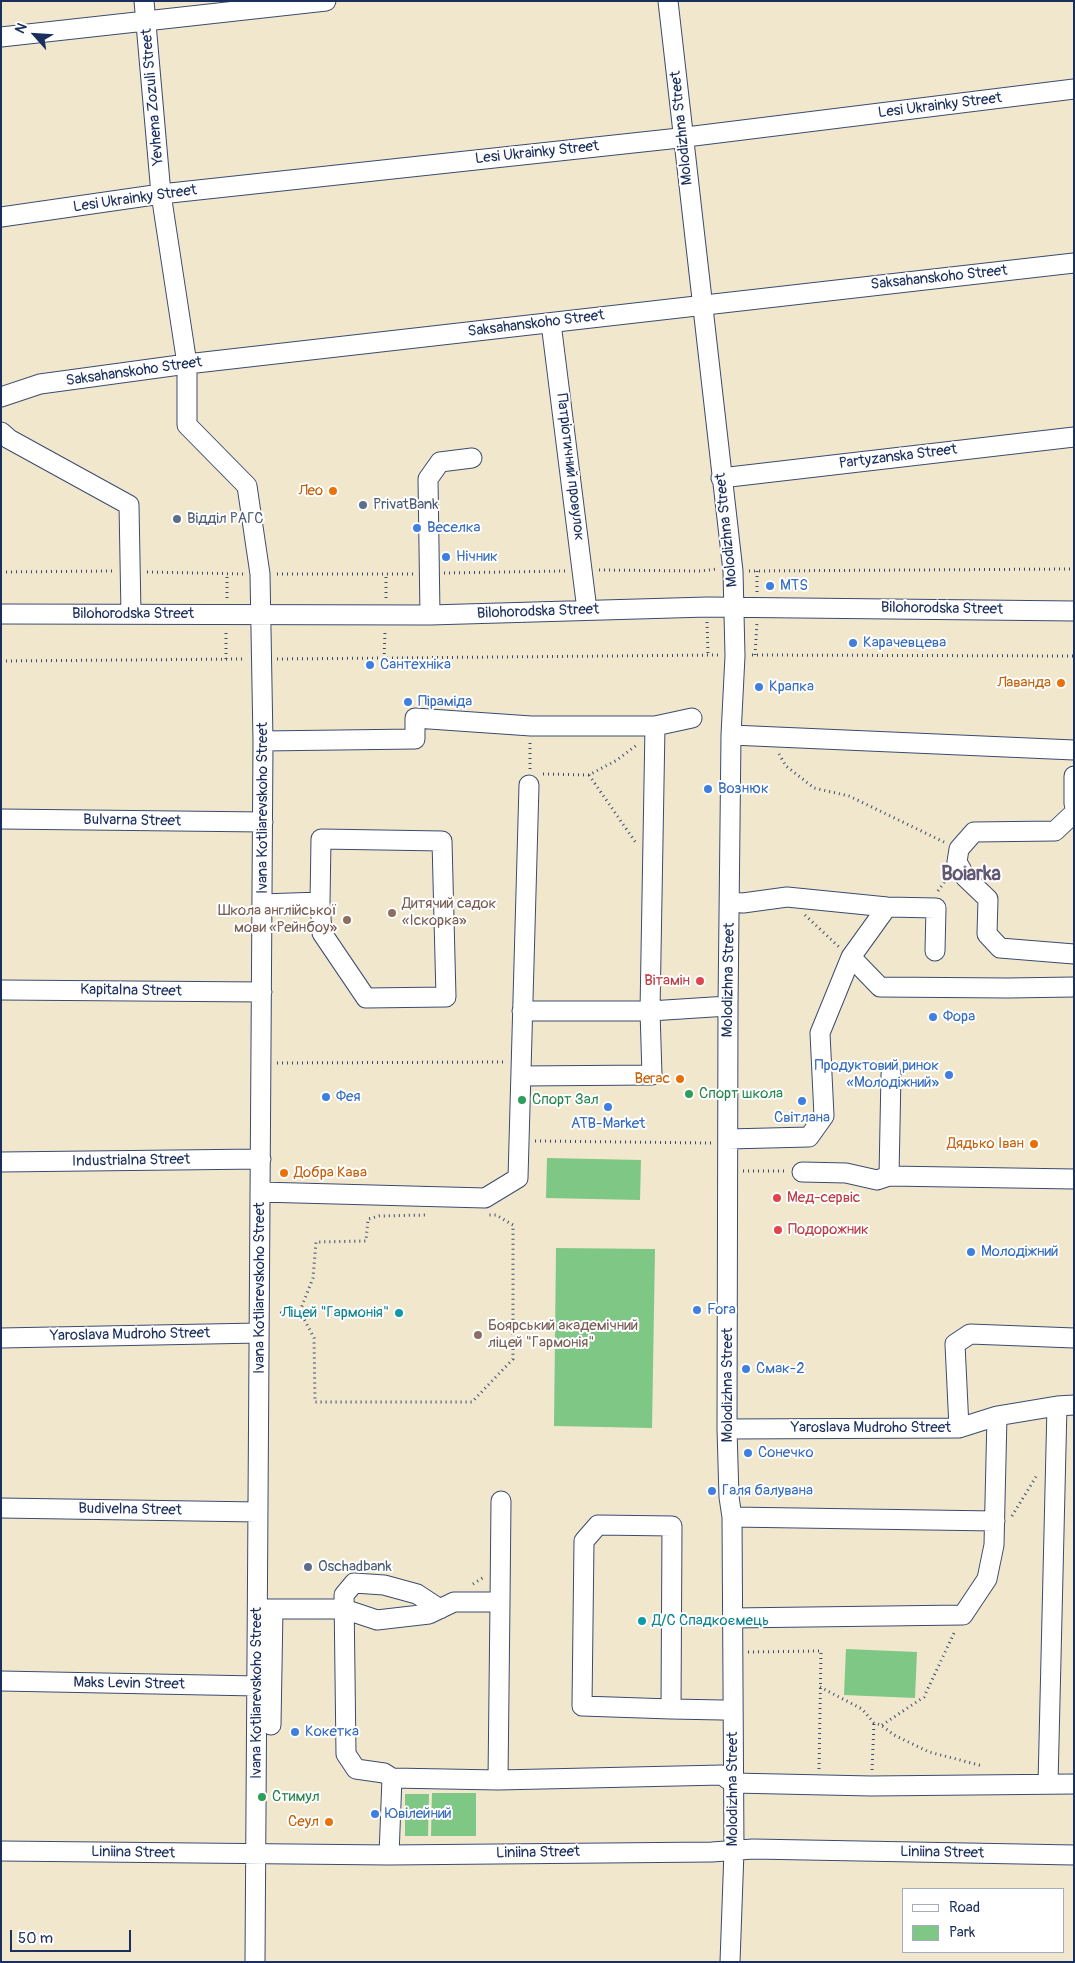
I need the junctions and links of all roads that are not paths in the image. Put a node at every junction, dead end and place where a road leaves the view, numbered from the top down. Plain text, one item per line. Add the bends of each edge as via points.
1 (144, 1) edge
2 (326, 1) edge
3 (668, 1) edge
4 (146, 22) junction
5 (1, 37) edge
6 (1074, 89) edge
7 (684, 138) junction
8 (162, 194) junction
9 (1, 217) edge
10 (1074, 262) edge
11 (702, 304) junction
12 (551, 323) junction
13 (186, 364) junction
14 (1, 397) edge
15 (1, 432) edge
16 (1074, 437) edge
17 (472, 458) dead end
18 (721, 478) junction
19 (733, 608) junction
20 (587, 610) junction
21 (1074, 611) edge
22 (1, 614) edge
23 (131, 614) junction
24 (262, 615) junction
25 (430, 615) junction
26 (692, 718) dead end
27 (654, 729) junction
28 (731, 735) junction
29 (263, 741) junction
30 (1074, 750) edge
31 (1074, 776) edge
32 (529, 779) road end
33 (1074, 804) edge
34 (1074, 813) edge
35 (1, 819) edge
36 (263, 822) junction
37 (320, 902) junction
38 (730, 902) junction
39 (262, 904) junction
40 (886, 907) junction
41 (934, 951) dead end
42 (1074, 954) edge
43 (851, 957) junction
44 (1074, 987) edge
45 (1, 990) edge
46 (262, 992) junction
47 (728, 1006) junction
48 (650, 1011) junction
49 (522, 1012) junction
50 (521, 1069) junction
51 (891, 1074) dead end
52 (721, 1141) junction
53 (261, 1159) junction
54 (1, 1162) edge
55 (802, 1172) road end
56 (889, 1176) junction
57 (1074, 1179) edge
58 (260, 1192) junction
59 (259, 1333) junction
60 (1, 1338) edge
61 (1074, 1338) edge
62 (1066, 1405) edge
63 (997, 1416) junction
64 (959, 1428) junction
65 (727, 1429) junction
66 (502, 1501) dead end
67 (1, 1508) edge
68 (258, 1512) junction
69 (732, 1517) junction
70 (1002, 1520) junction
71 (500, 1602) junction
72 (447, 1606) junction
73 (266, 1609) junction
74 (344, 1609) junction
75 (732, 1618) junction
76 (1, 1681) edge
77 (257, 1686) junction
78 (671, 1709) junction
79 (733, 1710) junction
80 (271, 1725) dead end
81 (392, 1778) junction
82 (498, 1780) junction
83 (733, 1783) junction
84 (1048, 1784) junction
85 (1074, 1784) edge
86 (1, 1851) edge
87 (734, 1851) junction
88 (256, 1855) junction
89 (389, 1855) junction
90 (1074, 1855) edge
91 (256, 1962) edge
92 (730, 1962) edge

1 - 4 street, Yevhena Zozuli Street
2 - 4 street
3 - 7 street, Molodizhna Street
4 - 5 street
4 - 8 street, Yevhena Zozuli Street
6 - 7 street, Lesi Ukrainky Street
7 - 8 street, Lesi Ukrainky Street
7 - 11 street, Molodizhna Street
8 - 9 street, Lesi Ukrainky Street
8 - 13 street, Yevhena Zozuli Street
10 - 11 street, Saksahanskoho Street
11 - 12 street, Saksahanskoho Street
11 - 18 street, Molodizhna Street
12 - 13 street, Saksahanskoho Street
12 - 20 street, Патріотичний провулок
13 - 14 street, Saksahanskoho Street via 40,384
13 - 24 street, Yevhena Zozuli Street via 186,425 246,486 260,574
15 - 23 street via 130,505
16 - 18 street, Partyzanska Street
17 - 25 street via 440,462 428,479
18 - 19 street, Molodizhna Street via 733,571
19 - 20 street, Bilohorodska Street
19 - 21 street, Bilohorodska Street
19 - 28 street, Molodizhna Street via 735,656
20 - 25 street, Bilohorodska Street
22 - 23 street, Bilohorodska Street
23 - 24 street, Bilohorodska Street
24 - 25 street, Bilohorodska Street
24 - 29 street, Ivana Kotliarevskoho Street
26 - 27 street
27 - 29 street via 531,726 415,718 415,740
27 - 48 street
28 - 30 street
28 - 38 street, Molodizhna Street
29 - 36 street, Ivana Kotliarevskoho Street
31 - 33 street
32 - 49 street
34 - 42 street via 1055,831 974,832 958,856 966,878 988,899 987,934 1000,948
35 - 36 street, Bulvarna Street
36 - 39 street, Ivana Kotliarevskoho Street
37 - 37 street via 320,839 442,841 446,997 366,998 322,933
37 - 39 street
38 - 40 street via 788,896
38 - 47 street, Molodizhna Street
39 - 46 street, Ivana Kotliarevskoho Street
40 - 41 street via 936,908
40 - 43 street
43 - 44 street via 880,987
43 - 52 street via 820,1033 824,1116 809,1137
45 - 46 street, Kapitalna Street
46 - 53 street, Ivana Kotliarevskoho Street
47 - 48 street
47 - 52 street, Molodizhna Street
48 - 49 street
48 - 50 street via 652,1075
49 - 50 street
50 - 58 street via 518,1178 485,1198
51 - 56 street
52 - 65 street, Molodizhna Street
53 - 54 street, Industrialna Street
53 - 58 street, Ivana Kotliarevskoho Street
55 - 56 street via 846,1173 877,1180
56 - 57 street
58 - 59 street, Ivana Kotliarevskoho Street
59 - 60 street, Yaroslava Mudroho Street
59 - 68 street, Ivana Kotliarevskoho Street
61 - 64 street, Yaroslava Mudroho Street via 970,1334 955,1344
62 - 63 street
62 - 84 street
63 - 64 street
63 - 70 street
64 - 65 street, Yaroslava Mudroho Street
65 - 69 street, Molodizhna Street
66 - 71 street
67 - 68 street, Budivelna Street
68 - 73 street, Ivana Kotliarevskoho Street
69 - 70 street
69 - 75 street, Molodizhna Street
70 - 75 street via 986,1579 963,1615
71 - 72 street
71 - 82 street
72 - 74 street via 429,1614 377,1620
72 - 74 street via 384,1585 354,1583 344,1595
73 - 74 street
73 - 77 street, Ivana Kotliarevskoho Street
73 - 80 street
74 - 81 street via 346,1754 356,1769 384,1773
75 - 79 street, Molodizhna Street
76 - 77 street, Maks Levin Street
77 - 88 street, Ivana Kotliarevskoho Street
78 - 78 street via 582,1706 584,1541 598,1525 672,1526
78 - 79 street
79 - 83 street, Molodizhna Street
81 - 82 street
81 - 89 street
82 - 83 street via 722,1775
83 - 84 street via 871,1786
83 - 87 street, Molodizhna Street
84 - 85 street
86 - 88 street, Liniina Street
87 - 89 street, Liniina Street
87 - 90 street, Liniina Street
87 - 92 street, Molodizhna Street
88 - 89 street, Liniina Street
88 - 91 street, Ivana Kotliarevskoho Street

